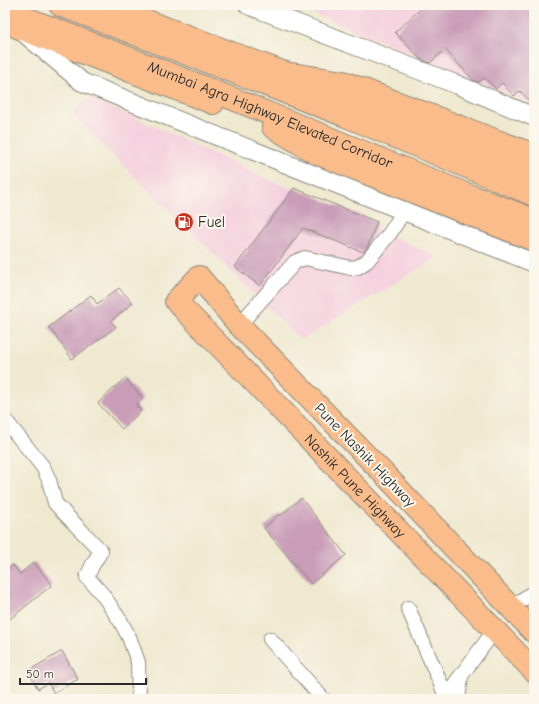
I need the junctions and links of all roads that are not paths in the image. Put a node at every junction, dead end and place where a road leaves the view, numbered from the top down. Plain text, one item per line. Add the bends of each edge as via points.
1 (60, 5) edge
2 (104, 5) edge
3 (248, 5) edge
4 (11, 18) edge
5 (286, 73) junction
6 (534, 117) edge
7 (266, 123) junction
8 (534, 155) edge
9 (534, 172) edge
10 (534, 195) edge
11 (404, 211) junction
12 (534, 220) edge
13 (534, 230) edge
14 (534, 240) edge
15 (534, 263) edge
16 (176, 301) joint
17 (239, 325) junction
18 (5, 420) edge
19 (534, 592) edge
20 (511, 607) junction
21 (408, 608) dead end
22 (494, 631) junction
23 (534, 632) edge
24 (270, 639) dead end
25 (534, 671) edge
26 (449, 698) edge
27 (139, 699) edge
28 (323, 699) edge

1 - 10 main road, Mumbai Agra Highway Elevated Corridor via 346,116
2 - 5 main road
3 - 6 street via 458,85
4 - 7 main road
4 - 11 street via 82,82
4 - 12 main road, Mumbai Agra Highway Elevated Corridor via 216,92
5 - 8 main road via 343,82
5 - 9 main road
7 - 13 main road
7 - 14 main road via 316,153
11 - 15 street
11 - 17 street via 367,261 351,268 305,258 295,262
16 - 17 main road, Pune Nashik Highway via 199,276
16 - 22 main road, Nashik Pune Highway
17 - 20 main road, Pune Nashik Highway
18 - 27 street via 43,467 50,480 55,503 101,551 87,577 103,595 128,637 138,662
19 - 20 street
20 - 23 main road, Pune Nashik Highway
21 - 26 street
22 - 25 main road, Nashik Pune Highway
22 - 26 street via 461,674
24 - 28 street

